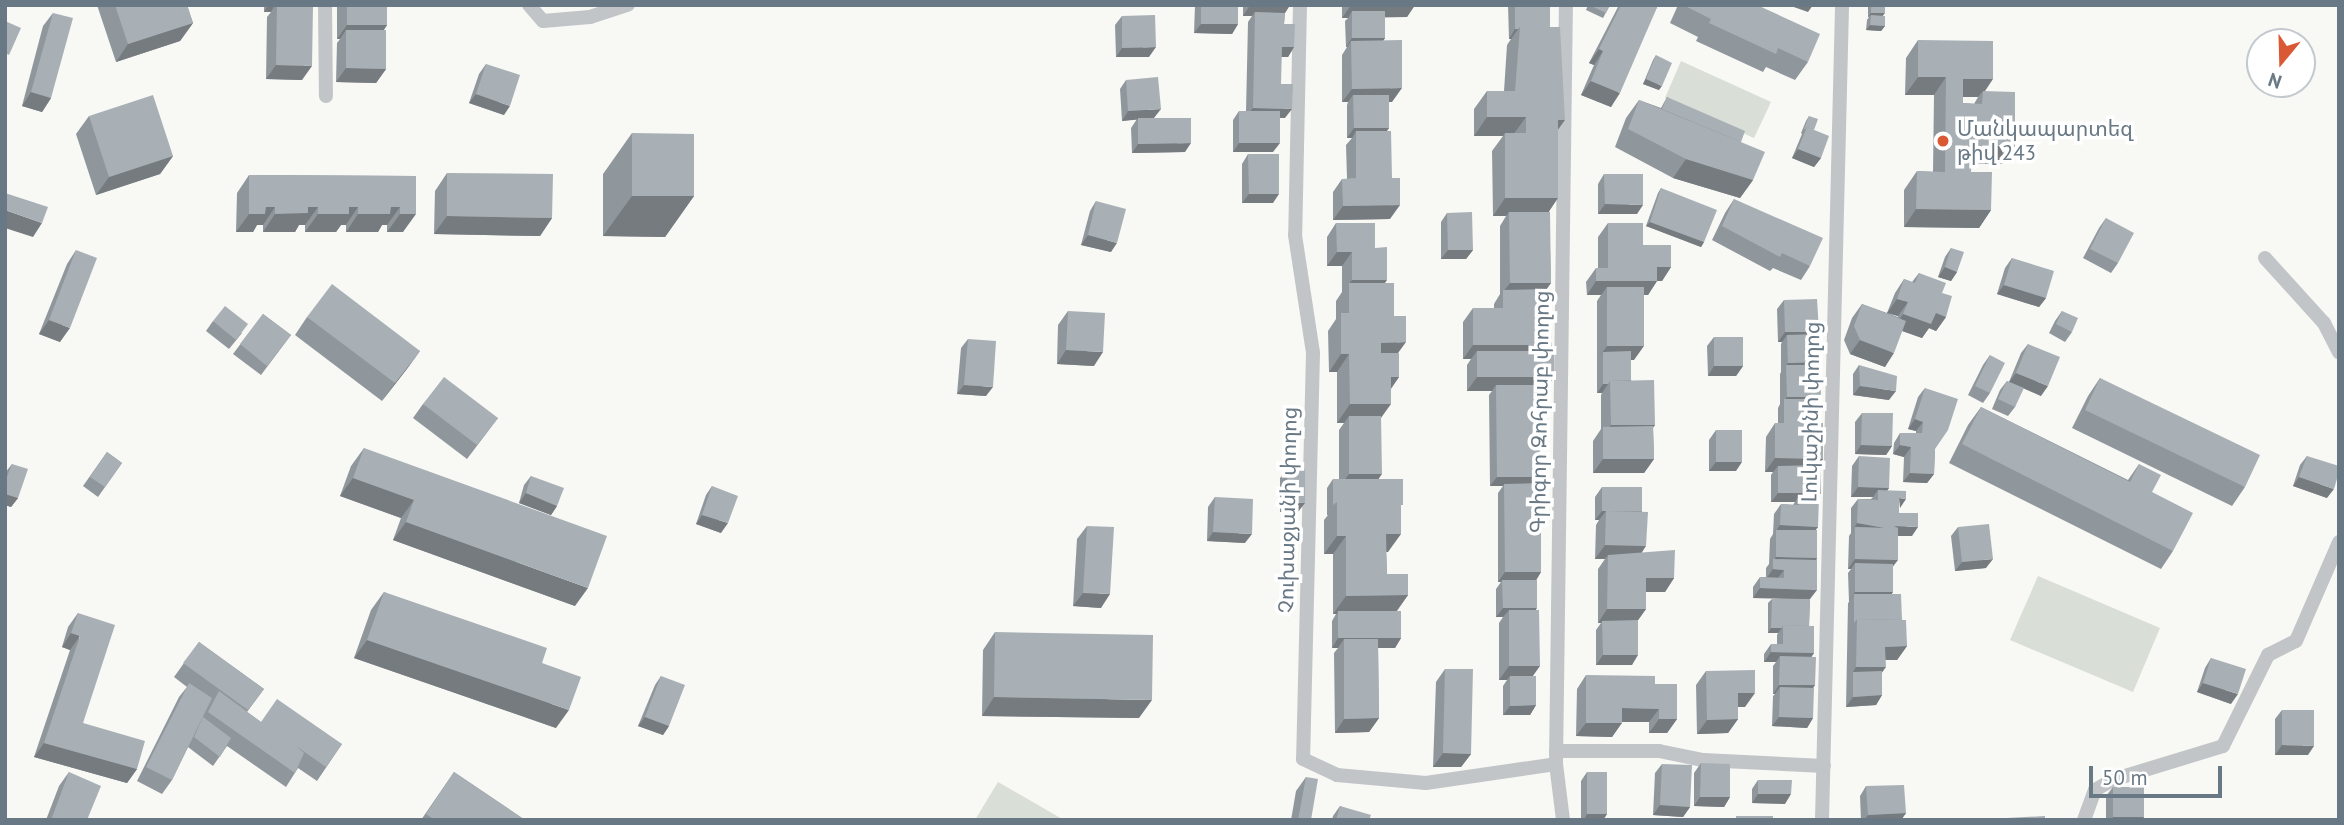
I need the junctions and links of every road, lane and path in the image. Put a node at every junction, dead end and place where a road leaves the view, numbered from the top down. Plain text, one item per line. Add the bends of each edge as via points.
1 (325, 5) edge
2 (529, 5) edge
3 (628, 5) edge
4 (1300, 5) edge
5 (1566, 5) edge
6 (1842, 5) edge
7 (326, 96) dead end
8 (2265, 258) dead end
9 (2339, 352) edge
10 (2339, 542) edge
11 (1556, 757) junction
12 (1824, 766) junction
13 (1563, 820) edge
14 (1822, 820) edge
15 (2084, 820) edge

1 - 7 street
2 - 3 street via 543,21 590,17
4 - 11 street, Չուխաջյանի փողոց via 1295,235 1313,353 1303,760 1337,775 1426,783
5 - 11 street, Գրիգոր Զոհրաբ փողոց
6 - 12 street, Լուկաշինի փողոց
8 - 9 street via 2324,323
10 - 15 street via 2296,641 2269,655 2223,746 2112,780 2095,790
11 - 12 street, Չուխաջյանի փողոց via 1659,751 1703,760
11 - 13 street, Գրիգոր Զոհրաբ փողոց
12 - 14 street, Լուկաշինի փողոց

